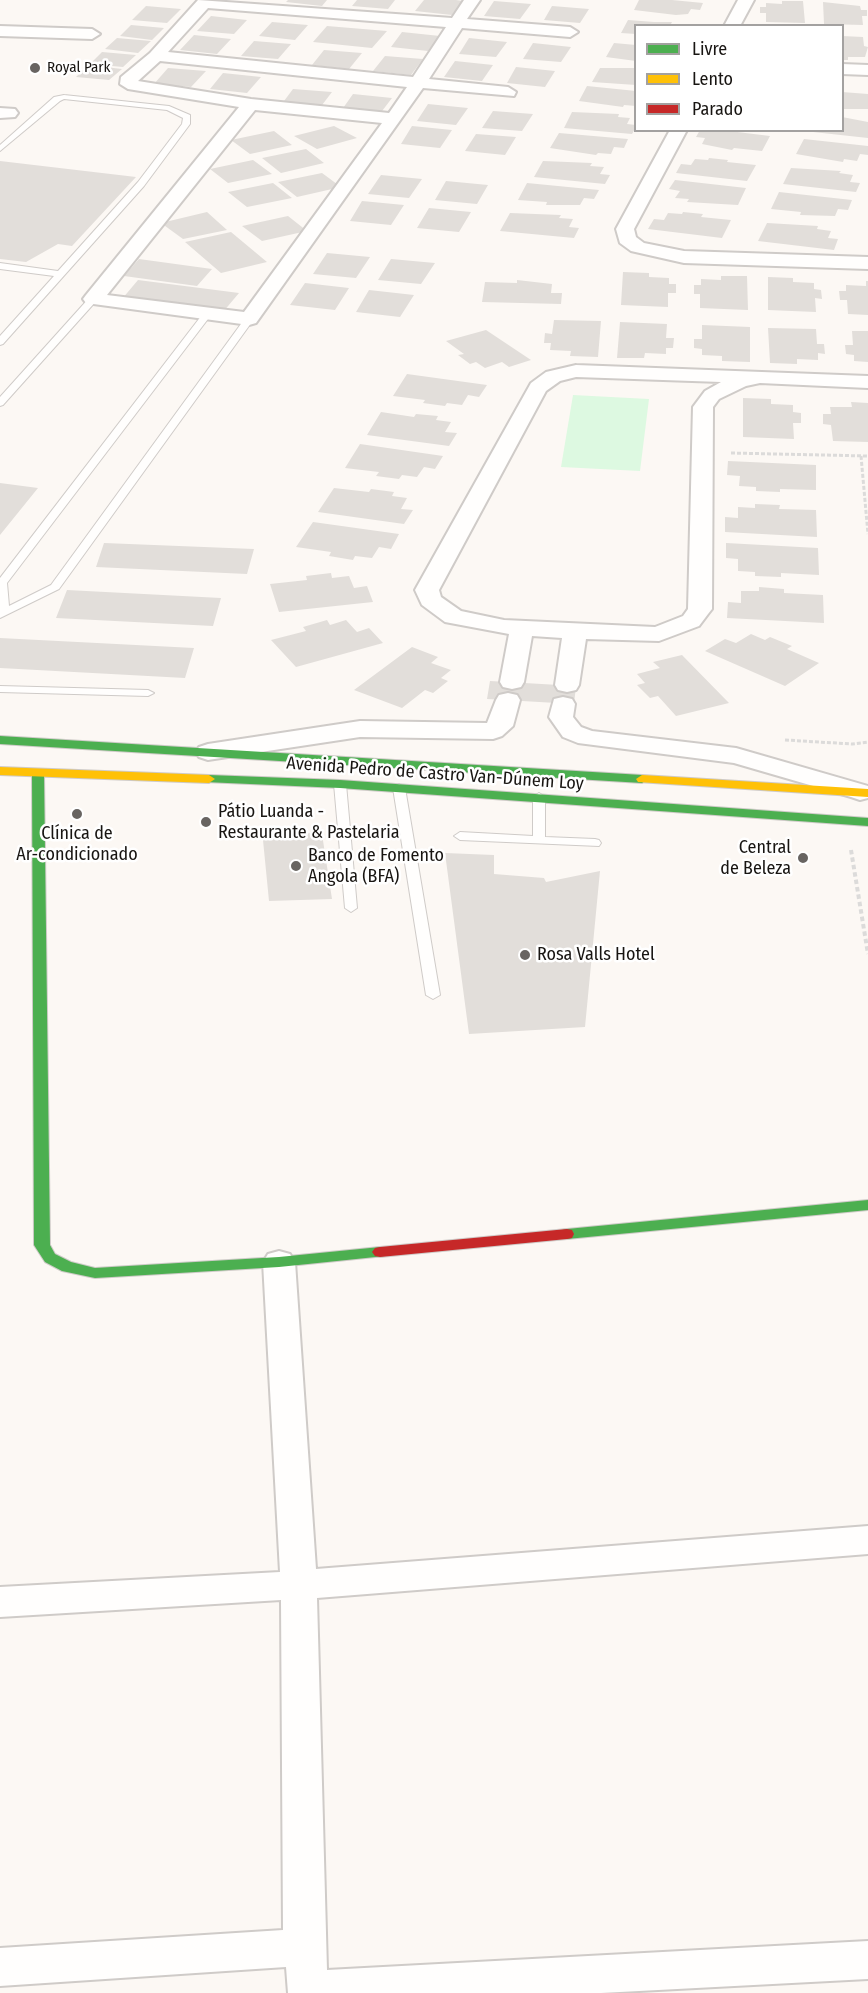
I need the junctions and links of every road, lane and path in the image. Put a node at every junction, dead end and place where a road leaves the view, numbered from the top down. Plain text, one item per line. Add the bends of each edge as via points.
1 (472, 0) edge
2 (746, 0) edge
3 (205, 2) edge
4 (456, 21) junction
5 (733, 24) edge
6 (0, 31) edge
7 (570, 32) dead end
8 (92, 34) dead end
9 (156, 56) junction
10 (844, 69) edge
11 (868, 70) edge
12 (416, 83) junction
13 (508, 92) dead end
14 (251, 104) junction
15 (394, 119) junction
16 (678, 132) edge
17 (0, 149) edge
18 (868, 263) edge
19 (0, 266) edge
20 (61, 273) junction
21 (93, 299) junction
22 (208, 314) junction
23 (249, 319) junction
24 (0, 342) edge
25 (638, 373) junction
26 (760, 377) junction
27 (868, 382) edge
28 (0, 403) edge
29 (703, 407) junction
30 (703, 452) junction
31 (861, 456) junction
32 (868, 456) edge
33 (868, 534) edge
34 (1, 584) edge
35 (2, 613) edge
36 (522, 628) junction
37 (575, 631) junction
38 (0, 689) edge
39 (148, 693) dead end
40 (0, 741) edge
41 (206, 752) junction
42 (0, 771) edge
43 (38, 773) junction
44 (340, 784) junction
45 (399, 788) junction
46 (865, 793) edge
47 (539, 797) junction
48 (868, 822) edge
49 (460, 836) dead end
50 (539, 840) junction
51 (595, 843) dead end
52 (851, 850) dead end
53 (351, 908) dead end
54 (868, 954) edge
55 (433, 994) dead end
56 (868, 1205) edge
57 (279, 1262) junction
58 (868, 1540) edge
59 (299, 1585) junction
60 (0, 1602) edge
61 (304, 1947) junction
62 (868, 1960) edge
63 (0, 1967) edge
64 (309, 1992) edge

1 - 4 street
2 - 5 street
3 - 4 street
3 - 9 street
4 - 7 street
4 - 12 street
6 - 8 street
9 - 12 street
9 - 14 street via 128,84
10 - 11 street
12 - 13 street
12 - 15 street
14 - 15 street
14 - 21 street
15 - 23 street
16 - 18 street via 625,229 627,239 638,247 684,257
17 - 20 lane via 64,97 169,108 187,117 186,124 141,184
19 - 20 lane
20 - 24 lane
21 - 22 street
21 - 28 lane
22 - 23 street
22 - 34 lane
23 - 35 lane via 55,587
25 - 26 street
25 - 29 street via 685,390
25 - 36 street via 576,371 553,376 538,387 427,590 430,600 453,617
26 - 27 street
26 - 29 street via 726,387 712,395
29 - 30 street
30 - 31 path
30 - 37 street via 700,609 691,621 659,634
31 - 32 path
31 - 33 path
34 - 35 lane
36 - 37 street
36 - 41 street via 510,691 500,726 493,731 360,729
37 - 46 street via 561,717 572,732 587,738 736,756
38 - 39 lane
40 - 41 main road, Avenida Pedro de Castro Van-Dúnem Loy
41 - 46 main road, Avenida Pedro de Castro Van-Dúnem Loy
42 - 43 main road, Avenida Pedro de Castro Van-Dúnem Loy
43 - 44 main road, Avenida Pedro de Castro Van-Dúnem Loy
43 - 57 main road via 42,1245 50,1258 67,1267 95,1273
44 - 45 main road, Avenida Pedro de Castro Van-Dúnem Loy
44 - 53 lane
45 - 47 main road, Avenida Pedro de Castro Van-Dúnem Loy
45 - 55 lane
47 - 48 main road, Avenida Pedro de Castro Van-Dúnem Loy
47 - 50 lane
49 - 50 lane
50 - 51 lane
52 - 54 path
56 - 57 main road
57 - 59 street
58 - 59 street
59 - 60 street
59 - 61 street
61 - 63 street
61 - 64 street
62 - 64 street

